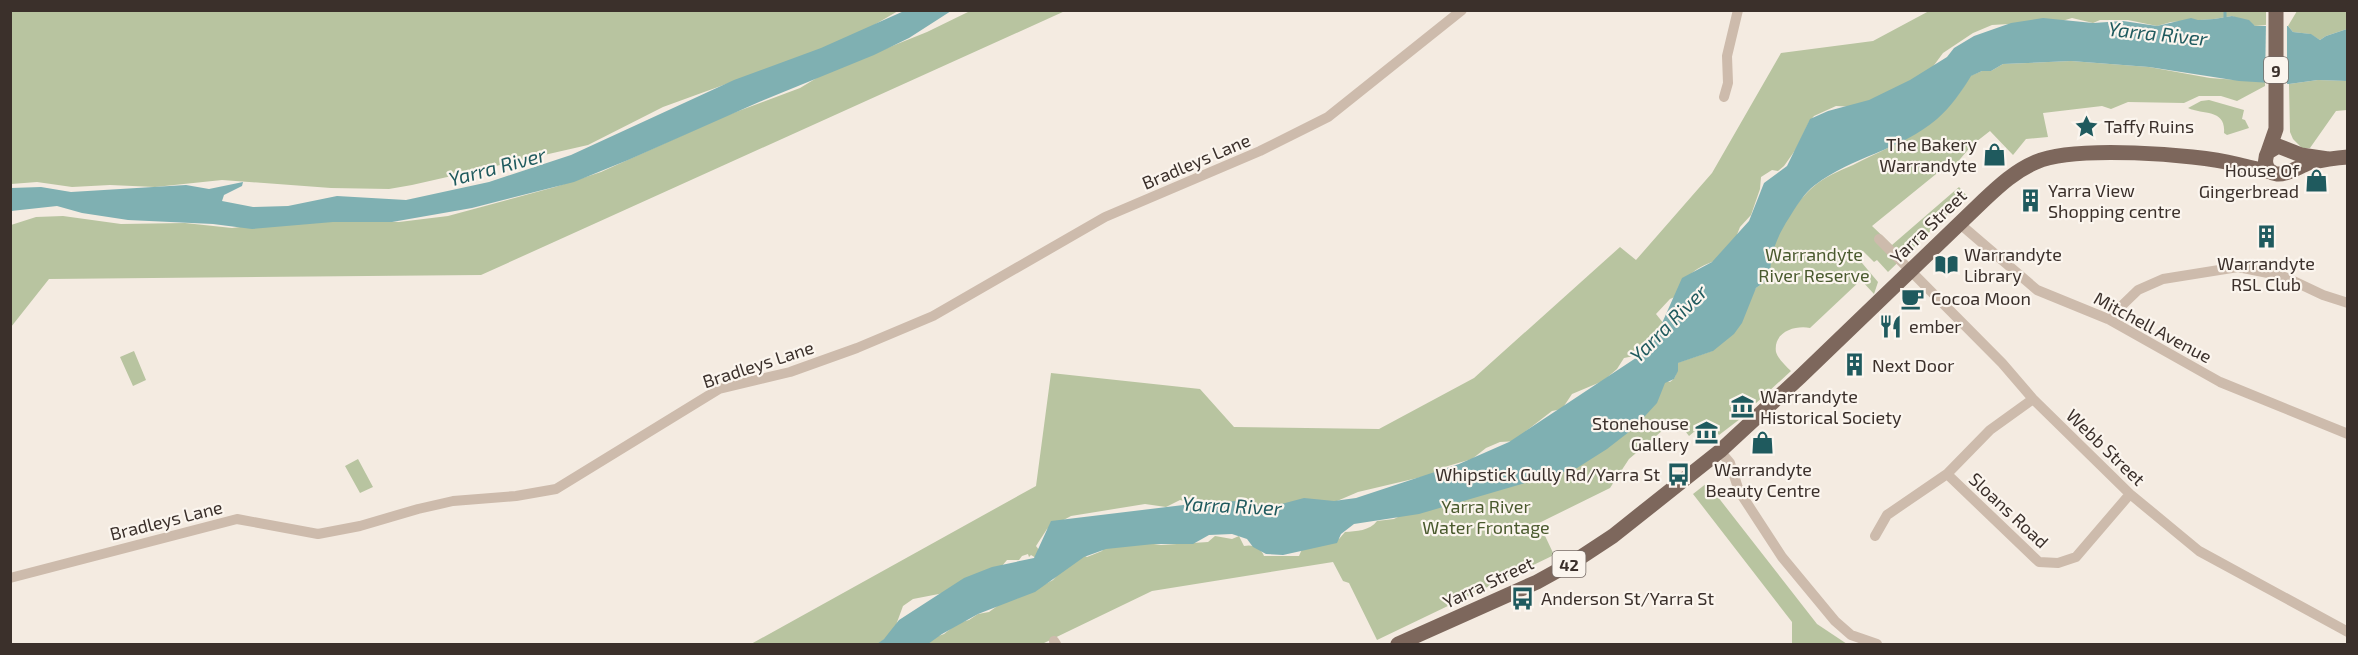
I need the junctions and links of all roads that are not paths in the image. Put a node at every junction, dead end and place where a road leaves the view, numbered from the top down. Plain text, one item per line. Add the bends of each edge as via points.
1 (1462, 10) edge
2 (1738, 10) edge
3 (2276, 10) edge
4 (1724, 97) dead end
5 (2276, 129) junction
6 (2289, 151) junction
7 (2268, 152) junction
8 (2348, 157) edge
9 (2328, 159) junction
10 (2235, 164) junction
11 (2289, 170) junction
12 (2272, 172) junction
13 (1960, 224) junction
14 (1879, 239) dead end
15 (1911, 270) junction
16 (2348, 303) edge
17 (2108, 319) junction
18 (2033, 399) junction
19 (2348, 434) edge
20 (1720, 451) junction
21 (1947, 474) junction
22 (2130, 494) junction
23 (1875, 536) dead end
24 (10, 578) edge
25 (2348, 632) edge
26 (1400, 644) edge
27 (1876, 645) edge

1 - 24 street, Bradleys Lane via 1328,117 1260,151 1105,217 933,316 790,372 719,389 556,489 453,501 318,534 237,519
2 - 4 street via 1727,56
3 - 5 main road, 9
5 - 6 main road
5 - 7 main road, 9
6 - 7 main road via 2278,146
6 - 9 main road
6 - 11 main road via 2293,160
7 - 10 main road, Yarra Street / 42
7 - 12 main road via 2266,165
8 - 9 main road
9 - 11 main road
10 - 12 main road, Yarra Street / 42
10 - 13 main road, Yarra Street / 42 via 2167,155 2085,153 2052,157 2011,176
11 - 12 main road via 2281,174
13 - 15 main road, Yarra Street / 42
13 - 17 street, Mitchell Avenue via 2030,286
14 - 15 street, Webb Street
15 - 18 street, Webb Street
15 - 20 main road, Yarra Street / 42
16 - 17 street via 2283,276 2238,267 2163,279 2138,290
17 - 19 street, Mitchell Avenue via 2220,382
18 - 21 street via 1990,430
18 - 22 street, Webb Street
20 - 26 main road, Yarra Street / 42 via 1613,536 1575,561
20 - 27 street via 1730,463 1739,491 1782,557 1835,621 1851,635
21 - 22 street, Sloans Road via 2039,562 2058,563 2076,557
21 - 23 street via 1887,515
22 - 25 street, Webb Street via 2199,551

